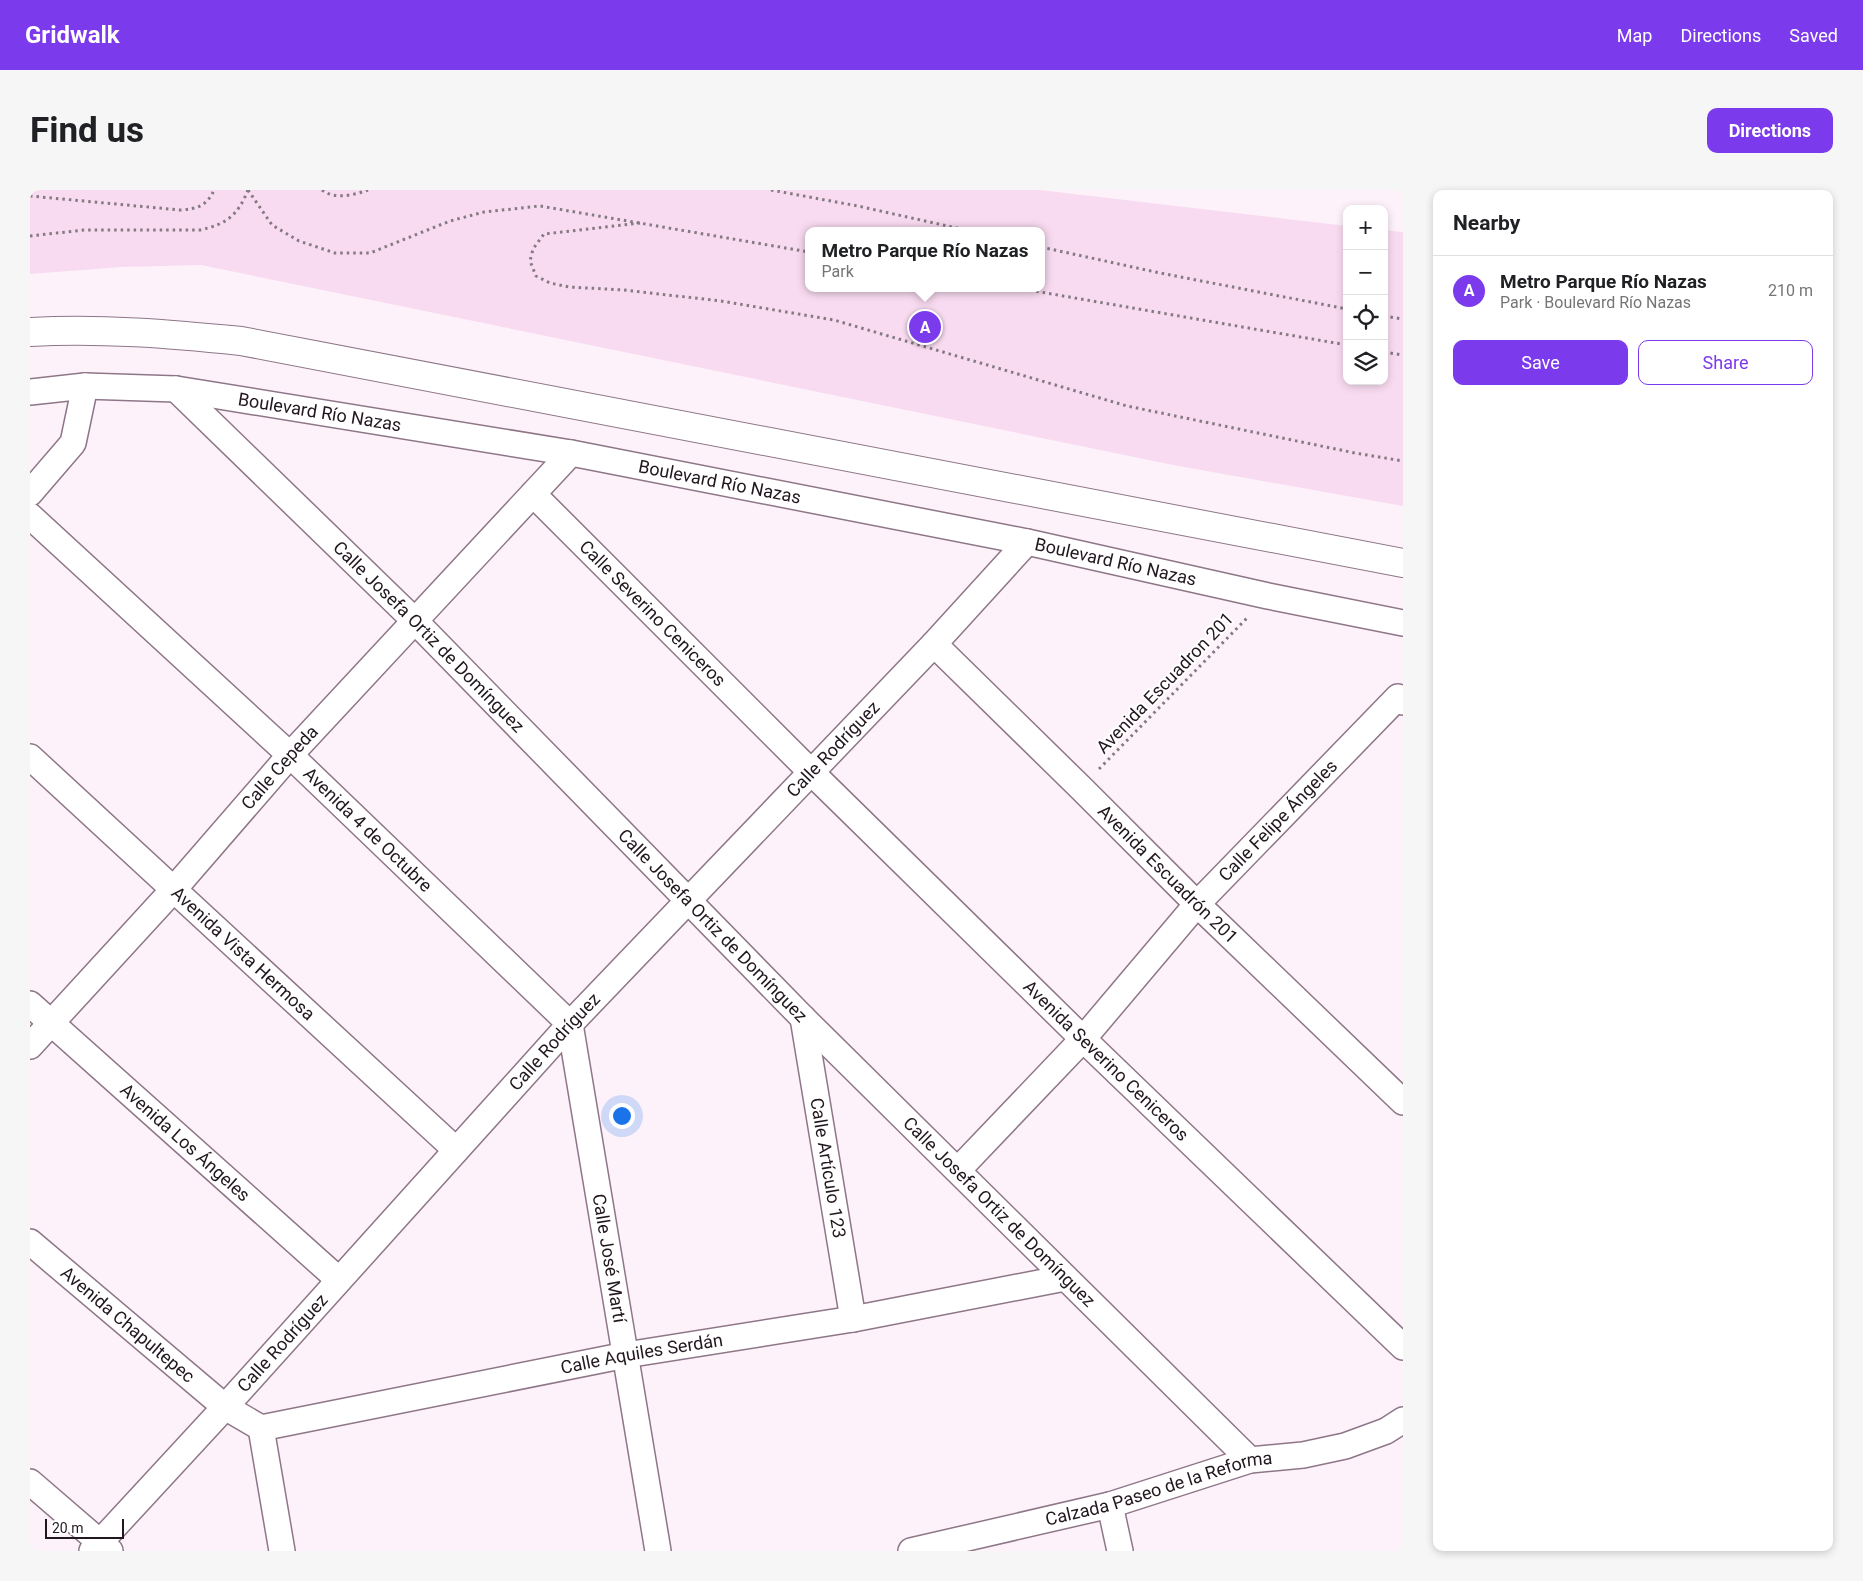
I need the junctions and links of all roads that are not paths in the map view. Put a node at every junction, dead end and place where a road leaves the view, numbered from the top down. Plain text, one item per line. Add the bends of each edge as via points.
1 (30, 332) edge
2 (85, 386) junction
3 (176, 389) junction
4 (30, 392) edge
5 (571, 453) junction
6 (30, 493) edge
7 (533, 494) junction
8 (30, 516) edge
9 (1027, 542) junction
10 (1403, 563) edge
11 (415, 621) junction
12 (1403, 622) edge
13 (934, 644) junction
14 (1400, 699) edge
15 (290, 755) junction
16 (30, 757) edge
17 (811, 772) junction
18 (174, 890) junction
19 (688, 901) junction
20 (1197, 904) junction
21 (30, 1004) edge
22 (803, 1018) junction
23 (50, 1023) junction
24 (570, 1024) junction
25 (1083, 1039) junction
26 (30, 1046) edge
27 (1403, 1102) edge
28 (456, 1150) junction
29 (958, 1170) junction
30 (30, 1242) edge
31 (1065, 1278) junction
32 (339, 1280) junction
33 (853, 1319) junction
34 (1403, 1347) edge
35 (626, 1355) junction
36 (225, 1407) junction
37 (1403, 1420) edge
38 (261, 1428) junction
39 (1250, 1460) junction
40 (30, 1482) edge
41 (1110, 1504) junction
42 (101, 1548) edge
43 (282, 1551) edge
44 (658, 1551) edge
45 (911, 1551) edge
46 (1120, 1551) edge

1 - 10 main road via 150,332 241,341
2 - 3 street, Boulevard Río Nazas
2 - 4 street, Boulevard Río Nazas
2 - 6 street via 73,443
3 - 5 street, Boulevard Río Nazas
3 - 11 street, Calle Josefa Ortiz de Domínguez
5 - 7 street
5 - 9 street, Boulevard Río Nazas
7 - 11 street, Calle Cepeda
7 - 17 street, Calle Severino Ceniceros
8 - 15 street, Avenida 4 de Octubre
9 - 12 street, Boulevard Río Nazas via 1268,596
9 - 13 street, Calle Rodríguez
11 - 15 street, Calle Cepeda
11 - 19 street, Calle Josefa Ortiz de Domínguez
13 - 17 street, Calle Rodríguez
13 - 20 street, Avenida Escuadrón 201
14 - 20 street, Calle Felipe Ángeles
15 - 18 street, Calle Cepeda
15 - 24 street, Avenida 4 de Octubre
16 - 18 street, Avenida Vista Hermosa
17 - 19 street, Calle Rodríguez
17 - 25 street, Avenida Severino Ceniceros
18 - 23 street, Calle Cepeda
18 - 28 street, Avenida Vista Hermosa
19 - 22 street, Calle Josefa Ortiz de Domínguez
19 - 24 street, Calle Rodríguez
20 - 25 street, Calle Felipe Ángeles
20 - 27 street, Avenida Escuadrón 201
21 - 23 street, Avenida Los Ángeles
22 - 29 street, Calle Josefa Ortiz de Domínguez
22 - 33 street, Calle Artículo 123
23 - 26 street, Calle Cepeda
23 - 32 street, Avenida Los Ángeles
24 - 28 street, Calle Rodríguez
24 - 35 street, Calle José Martí
25 - 29 street, Calle Felipe Ángeles
25 - 34 street, Avenida Severino Ceniceros
28 - 32 street, Calle Rodríguez
29 - 31 street, Calle Josefa Ortiz de Domínguez
30 - 36 street, Avenida Chapultepec
31 - 33 street, Calle Aquiles Serdán
31 - 39 street, Calle Josefa Ortiz de Domínguez
32 - 36 street, Calle Rodríguez
33 - 35 street, Calle Aquiles Serdán
35 - 38 street, Calle Aquiles Serdán
35 - 44 street, Calle José Martí
36 - 38 street
36 - 42 street, Calle Rodríguez
37 - 39 street, Calzada Paseo de la Reforma via 1386,1431 1345,1446 1303,1455
38 - 43 street
39 - 41 street, Calzada Paseo de la Reforma
40 - 42 street
41 - 45 street, Calzada Paseo de la Reforma
41 - 46 street

